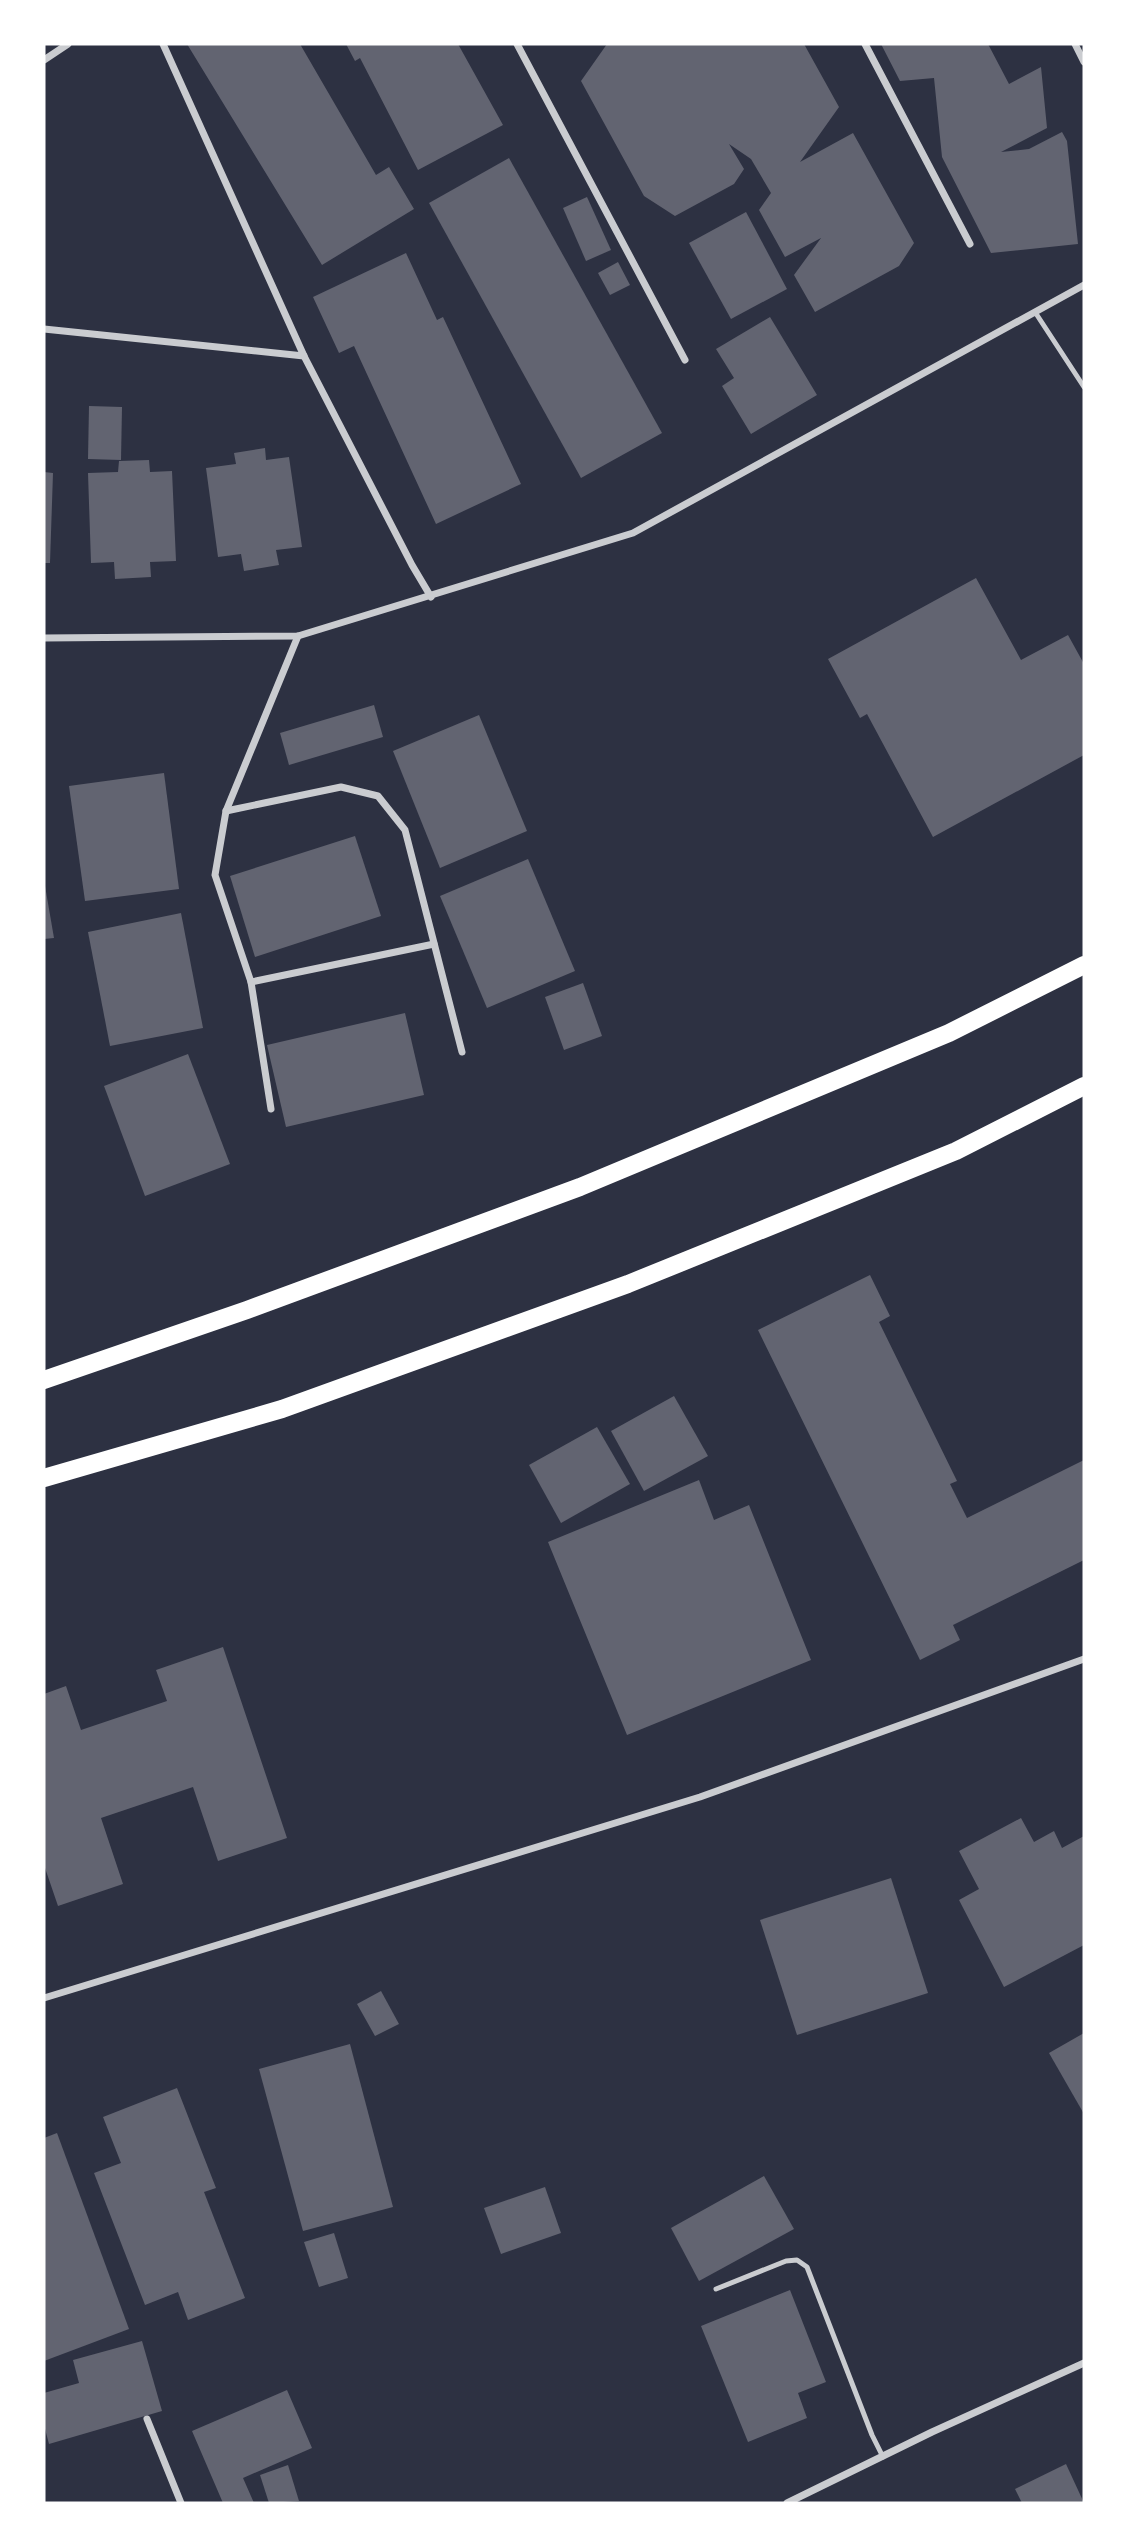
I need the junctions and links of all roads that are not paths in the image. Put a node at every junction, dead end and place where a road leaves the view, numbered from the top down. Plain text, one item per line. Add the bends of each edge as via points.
1 (68, 44) edge
2 (163, 44) edge
3 (517, 44) edge
4 (865, 44) edge
5 (1075, 44) edge
6 (44, 60) edge
7 (1084, 62) edge
8 (970, 244) dead end
9 (1084, 285) edge
10 (1035, 312) junction
11 (44, 329) edge
12 (304, 356) junction
13 (685, 360) dead end
14 (1084, 387) edge
15 (431, 597) junction
16 (298, 636) junction
17 (44, 638) edge
18 (226, 811) junction
19 (434, 944) junction
20 (1084, 965) edge
21 (251, 982) junction
22 (462, 1052) dead end
23 (1084, 1086) edge
24 (271, 1109) dead end
25 (44, 1380) edge
26 (44, 1478) edge
27 (1084, 1659) edge
28 (44, 1998) edge
29 (716, 2289) dead end
30 (1084, 2363) edge
31 (147, 2419) dead end
32 (883, 2457) junction
33 (181, 2503) edge
34 (787, 2503) edge

1 - 6 street
2 - 12 street
3 - 13 street
4 - 8 street
5 - 7 street
9 - 10 street
10 - 14 lane
10 - 15 street via 633,533
11 - 12 street
12 - 15 street
15 - 16 street
16 - 17 street
16 - 18 street
18 - 19 street via 341,787 378,796 405,830
18 - 21 street via 215,875
19 - 21 street
19 - 22 street
20 - 25 main road via 949,1033 580,1187
21 - 24 street
23 - 26 main road via 956,1151 628,1284 282,1409
27 - 28 street via 701,1797
29 - 32 lane via 786,2262 797,2260 807,2267
30 - 32 street
31 - 33 street
32 - 34 street

